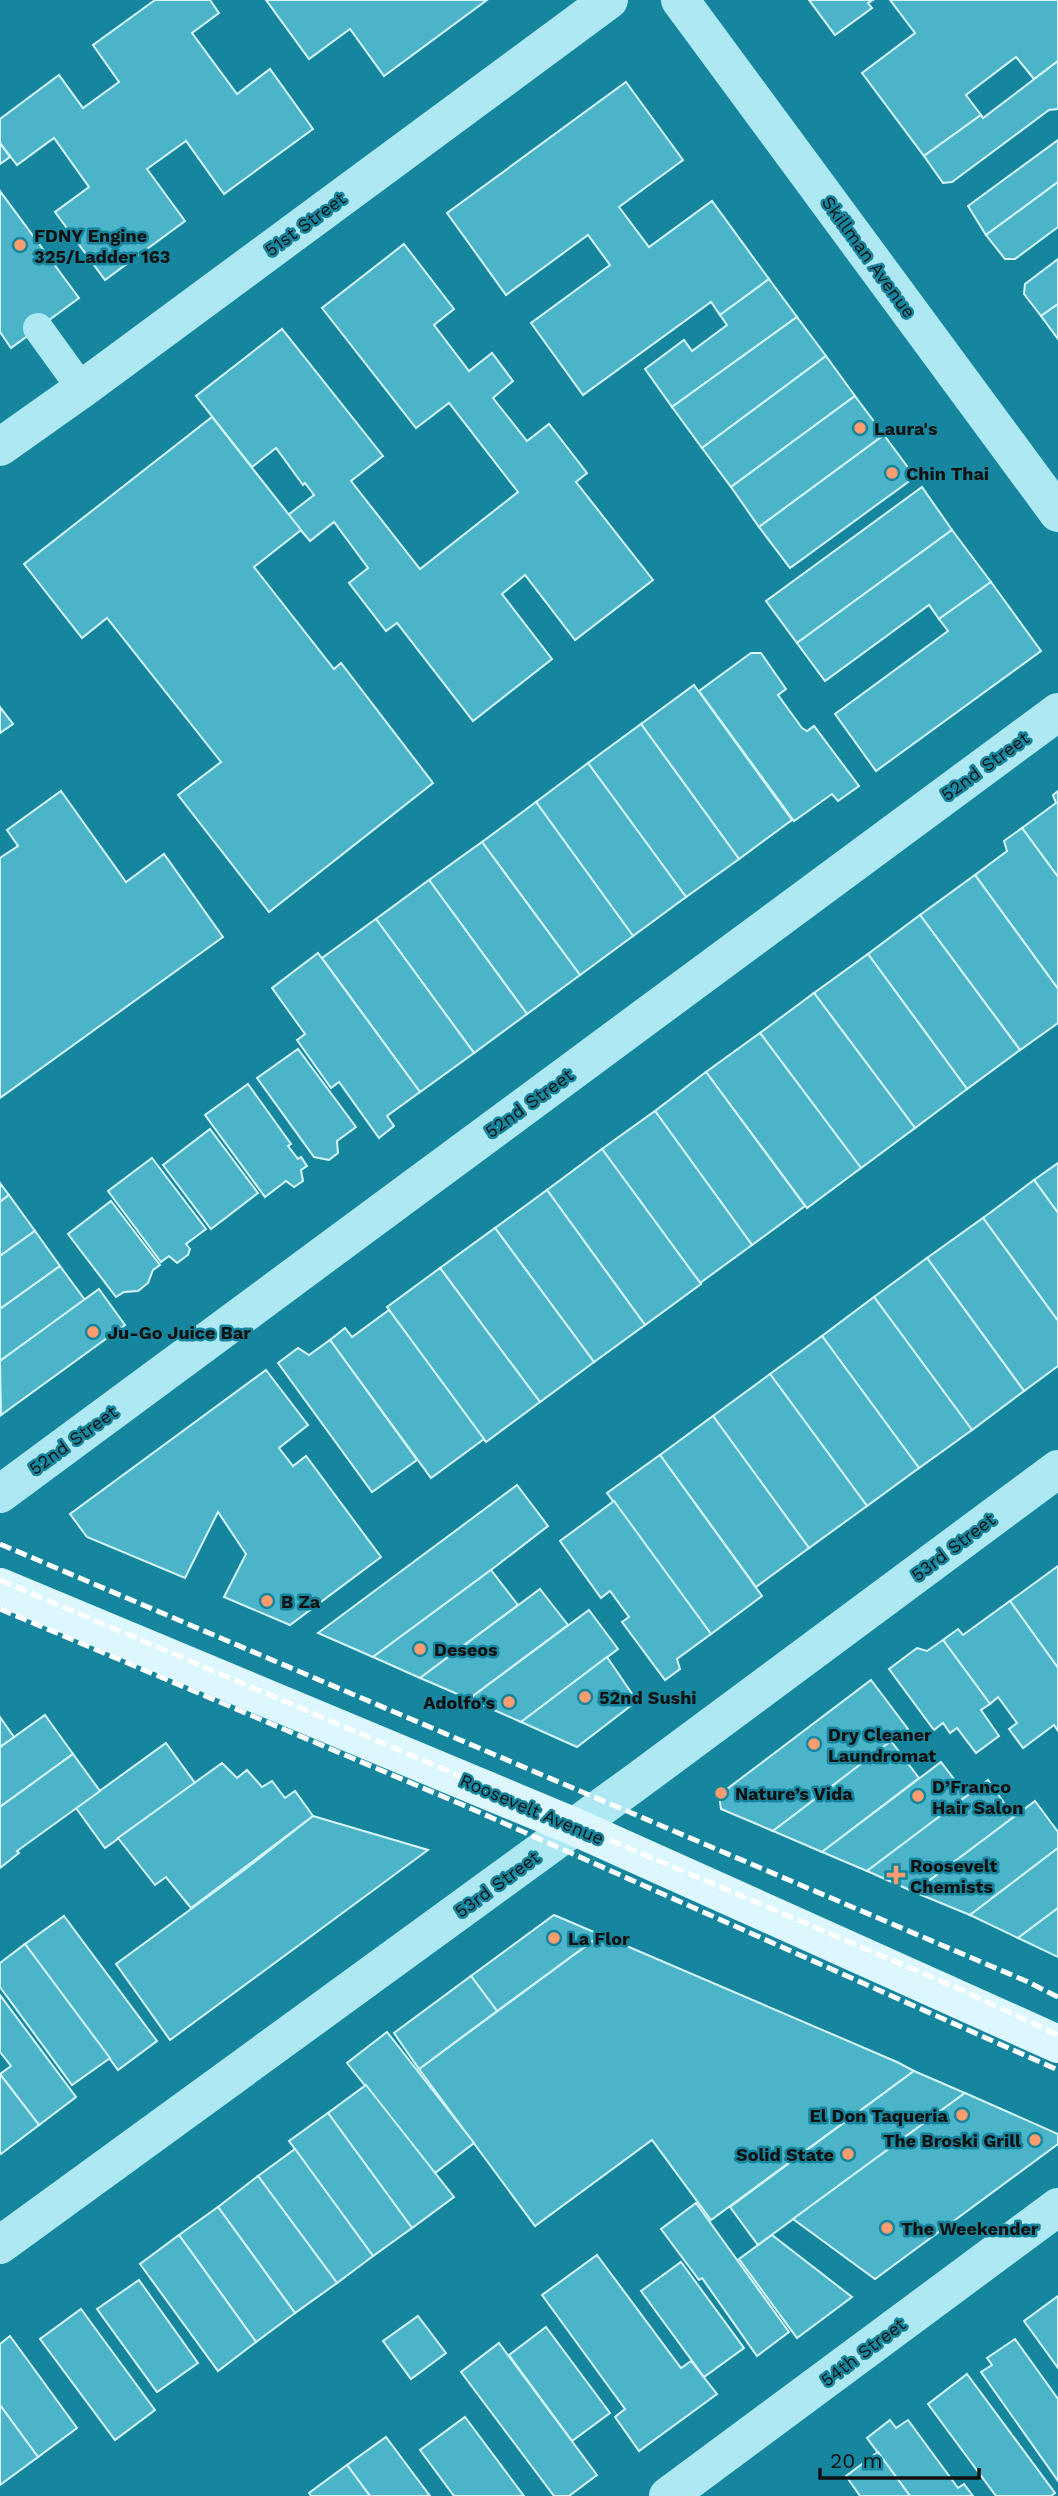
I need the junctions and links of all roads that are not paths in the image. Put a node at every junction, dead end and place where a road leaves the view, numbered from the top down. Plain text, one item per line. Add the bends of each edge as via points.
1 (609, 0) edge
2 (680, 0) edge
3 (38, 328) dead end
4 (82, 389) junction
5 (0, 447) edge
6 (1045, 469) edge
7 (1058, 513) edge
8 (1058, 712) edge
9 (1058, 1469) edge
10 (0, 1494) edge
11 (0, 1587) edge
12 (575, 1826) junction
13 (1058, 2044) edge
14 (1058, 2207) edge
15 (0, 2245) edge
16 (668, 2496) edge

1 - 4 street, 51st Street
2 - 6 street, Skillman Avenue
3 - 4 lane
4 - 5 street, 51st Street
6 - 7 street, Skillman Avenue
8 - 10 street, 52nd Street
9 - 12 street, 53rd Street
11 - 12 main road, Roosevelt Avenue
12 - 13 main road, Roosevelt Avenue
12 - 15 street, 53rd Street
14 - 16 street, 54th Street

